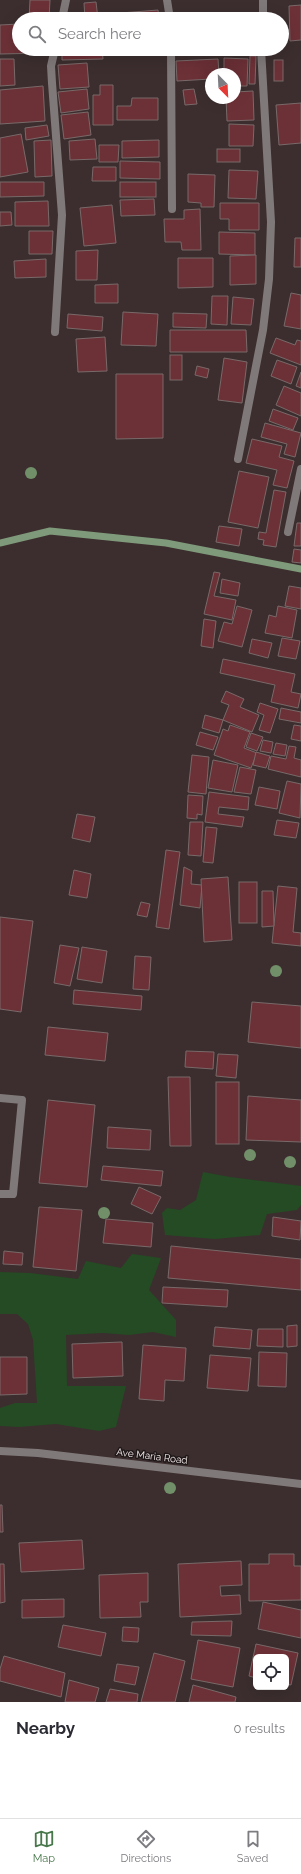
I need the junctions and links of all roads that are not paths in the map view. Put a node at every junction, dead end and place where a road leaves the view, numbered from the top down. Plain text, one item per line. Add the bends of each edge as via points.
1 (66, 0) edge
2 (167, 0) edge
3 (263, 0) edge
4 (63, 12) edge
5 (169, 12) edge
6 (263, 12) edge
7 (53, 56) edge
8 (171, 56) edge
9 (261, 56) edge
10 (172, 209) dead end
11 (55, 332) dead end
12 (238, 459) dead end
13 (301, 469) edge
14 (288, 532) dead end
15 (0, 1098) edge
16 (0, 1194) edge
17 (0, 1452) edge
18 (301, 1484) edge

1 - 4 street
2 - 5 street
3 - 6 street
7 - 11 street via 51,66 62,216
8 - 10 street
9 - 12 street via 270,222 269,279 258,362
13 - 14 street
15 - 16 street via 22,1100 13,1194
17 - 18 street, Ave Maria Road via 38,1452

